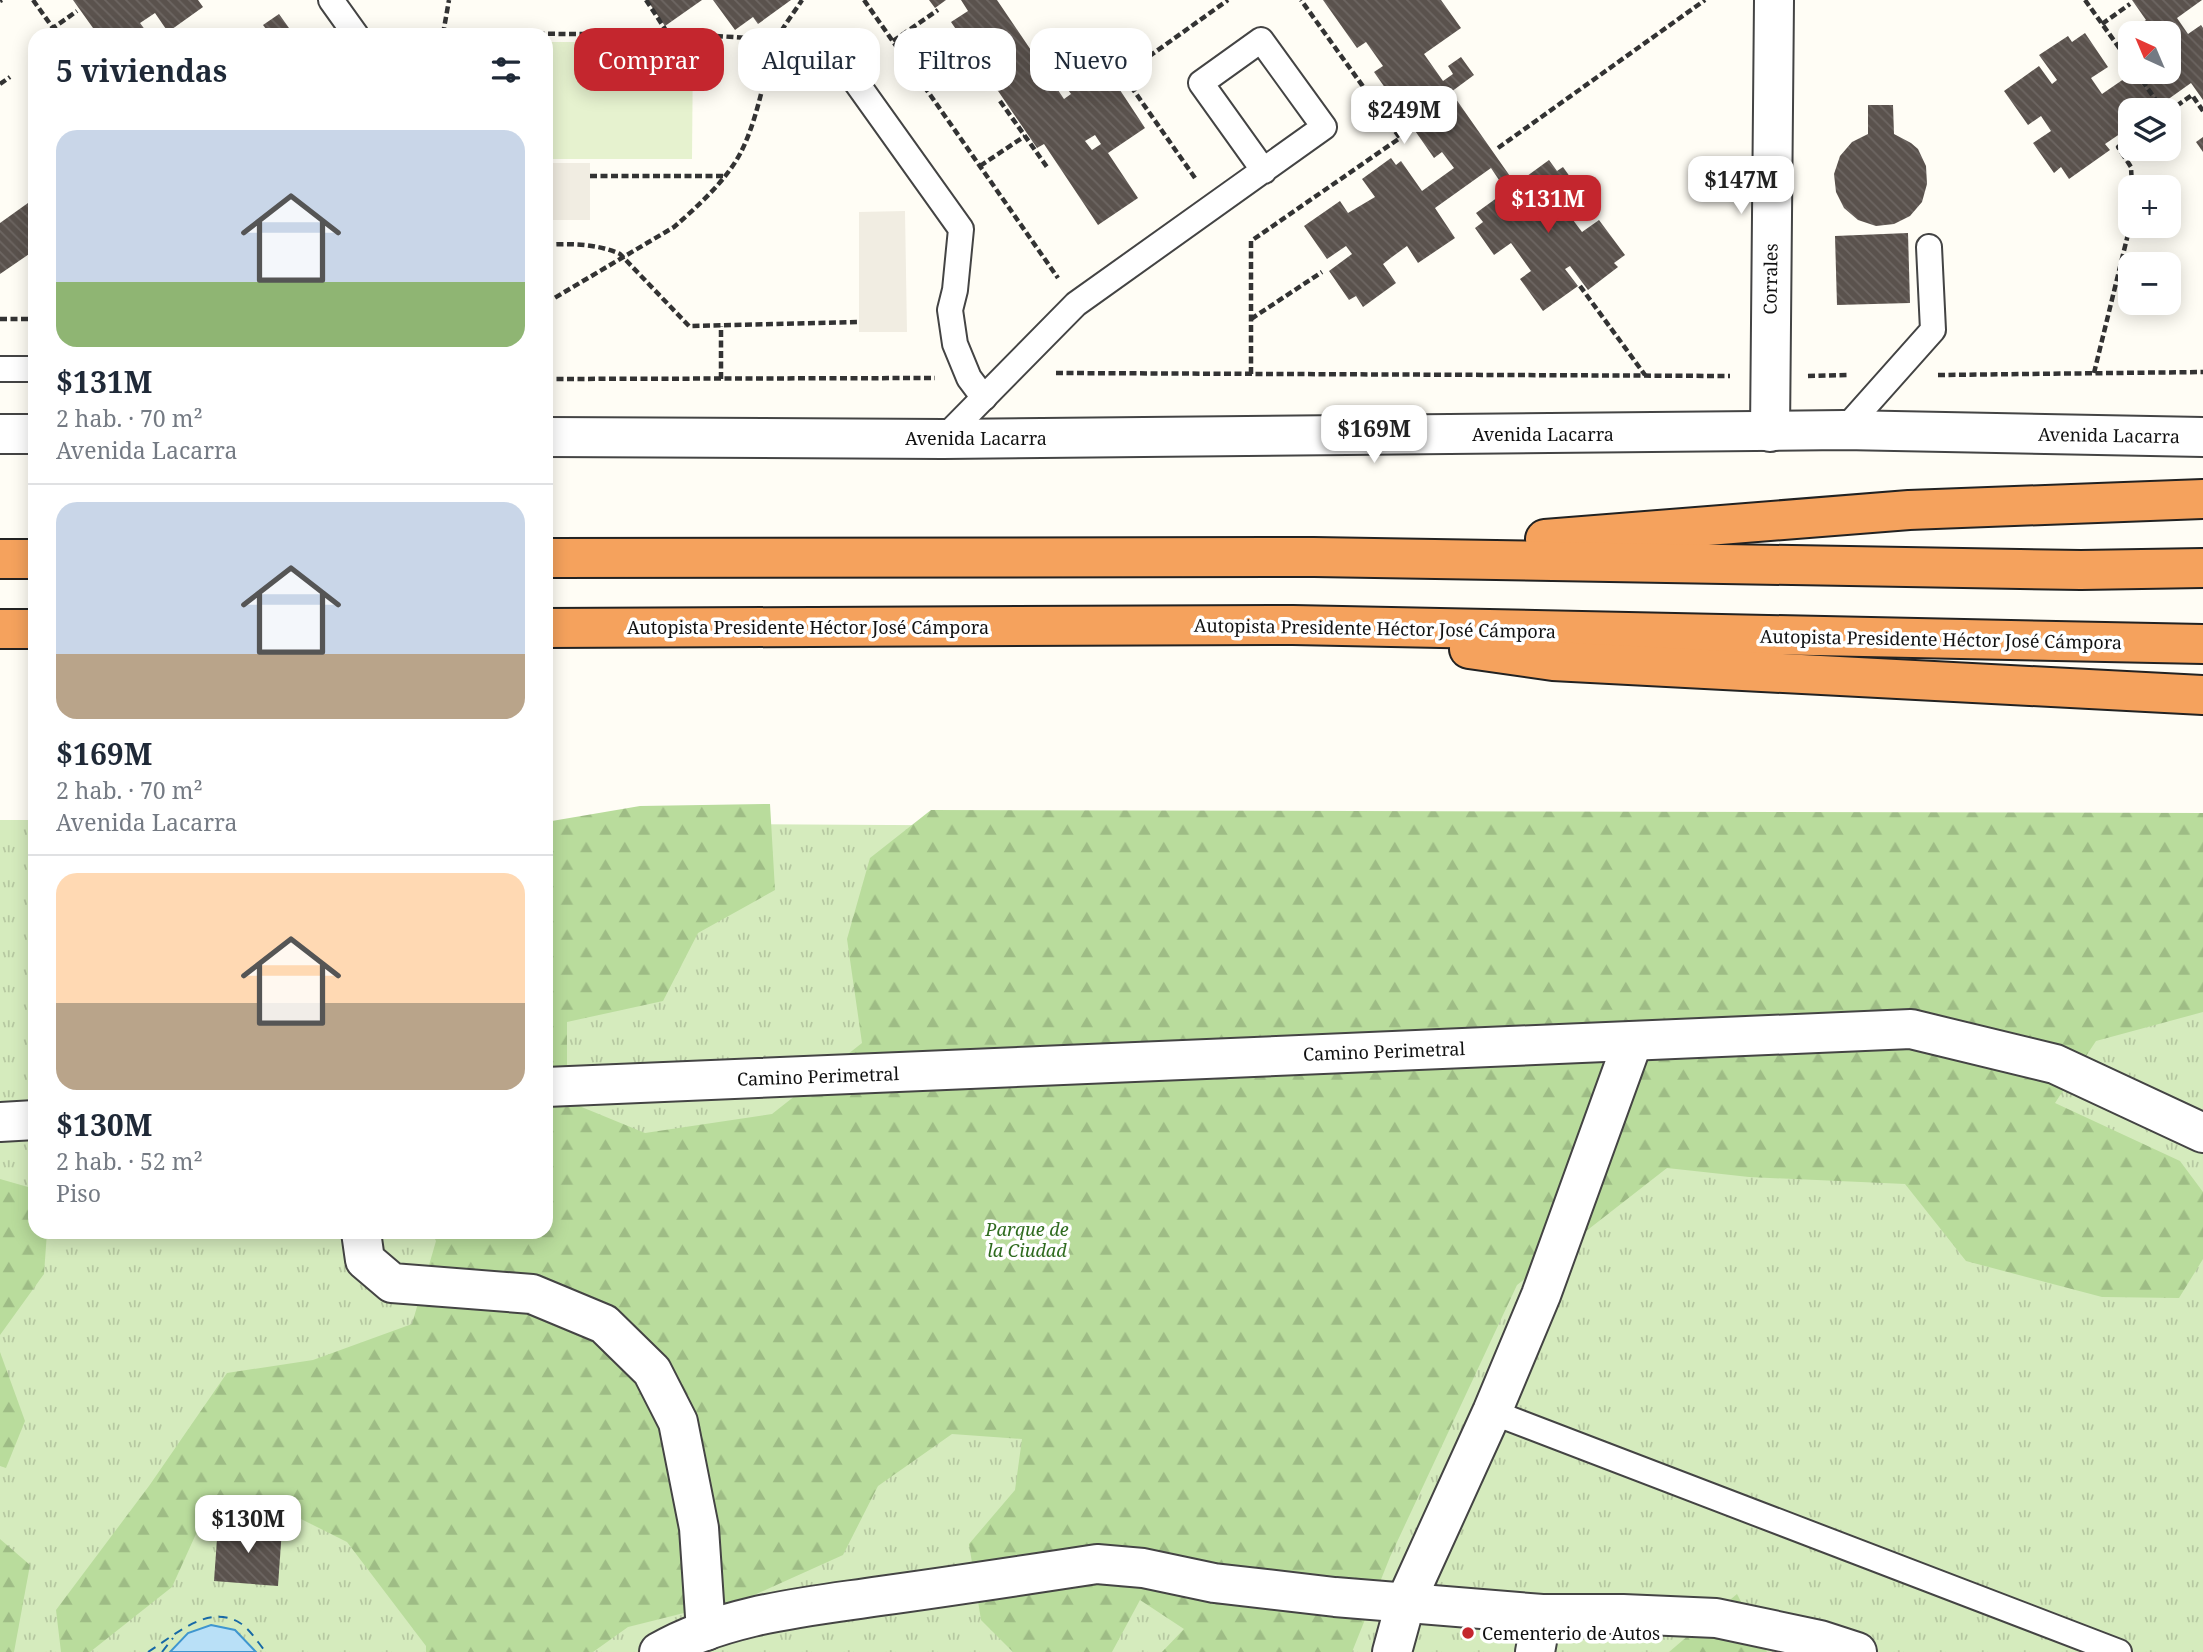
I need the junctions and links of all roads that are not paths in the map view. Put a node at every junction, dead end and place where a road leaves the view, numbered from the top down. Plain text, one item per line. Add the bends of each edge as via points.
1 (331, 0) edge
2 (1774, 0) edge
3 (351, 28) edge
4 (862, 91) edge
5 (1264, 170) junction
6 (1929, 247) dead end
7 (0, 369) edge
8 (28, 369) edge
9 (984, 398) junction
10 (1844, 430) junction
11 (1770, 432) junction
12 (0, 433) edge
13 (28, 434) edge
14 (553, 437) edge
15 (2203, 437) edge
16 (943, 439) junction
17 (2203, 499) edge
18 (1314, 557) junction
19 (553, 558) edge
20 (0, 559) edge
21 (28, 559) edge
22 (2203, 568) edge
23 (1293, 625) junction
24 (553, 628) edge
25 (0, 629) edge
26 (28, 629) edge
27 (2203, 644) edge
28 (2203, 695) edge
29 (1633, 1041) junction
30 (553, 1087) edge
31 (28, 1120) edge
32 (0, 1122) edge
33 (2203, 1133) edge
34 (362, 1239) edge
35 (1492, 1412) junction
36 (1406, 1601) junction
37 (1542, 1614) junction
38 (706, 1631) junction
39 (1817, 1646) edge
40 (659, 1652) edge
41 (1392, 1652) edge
42 (1535, 1652) edge
43 (1857, 1652) edge
44 (2119, 1652) edge

1 - 3 lane
2 - 11 street, Corrales
4 - 9 lane via 961,229 950,310 955,344 969,378
5 - 5 lane via 1324,127 1261,40 1201,83
5 - 9 lane via 1076,304
6 - 10 lane via 1933,330
7 - 8 lane
9 - 16 lane
10 - 11 street, Avenida Lacarra
10 - 15 street, Avenida Lacarra
11 - 16 street, Avenida Lacarra
12 - 13 street
14 - 16 street, Avenida Lacarra
17 - 18 highway via 1909,510
18 - 19 highway
18 - 22 highway via 2081,570
20 - 21 highway
23 - 24 highway, Autopista Presidente Héctor José Cámpora
23 - 27 highway, Autopista Presidente Héctor José Cámpora
23 - 28 highway via 1553,661
25 - 26 highway
29 - 30 street, Camino Perimetral
29 - 33 street, Camino Perimetral via 1911,1029 2055,1065
29 - 35 street via 1541,1295
31 - 32 street
34 - 38 street via 365,1260 392,1283 532,1294 604,1324 652,1371 678,1422 699,1528
35 - 36 street
35 - 44 lane
36 - 37 street
36 - 38 street via 1214,1583 1097,1564 815,1606
36 - 41 street
37 - 39 street via 1716,1618
37 - 42 street
38 - 40 street
39 - 43 street

